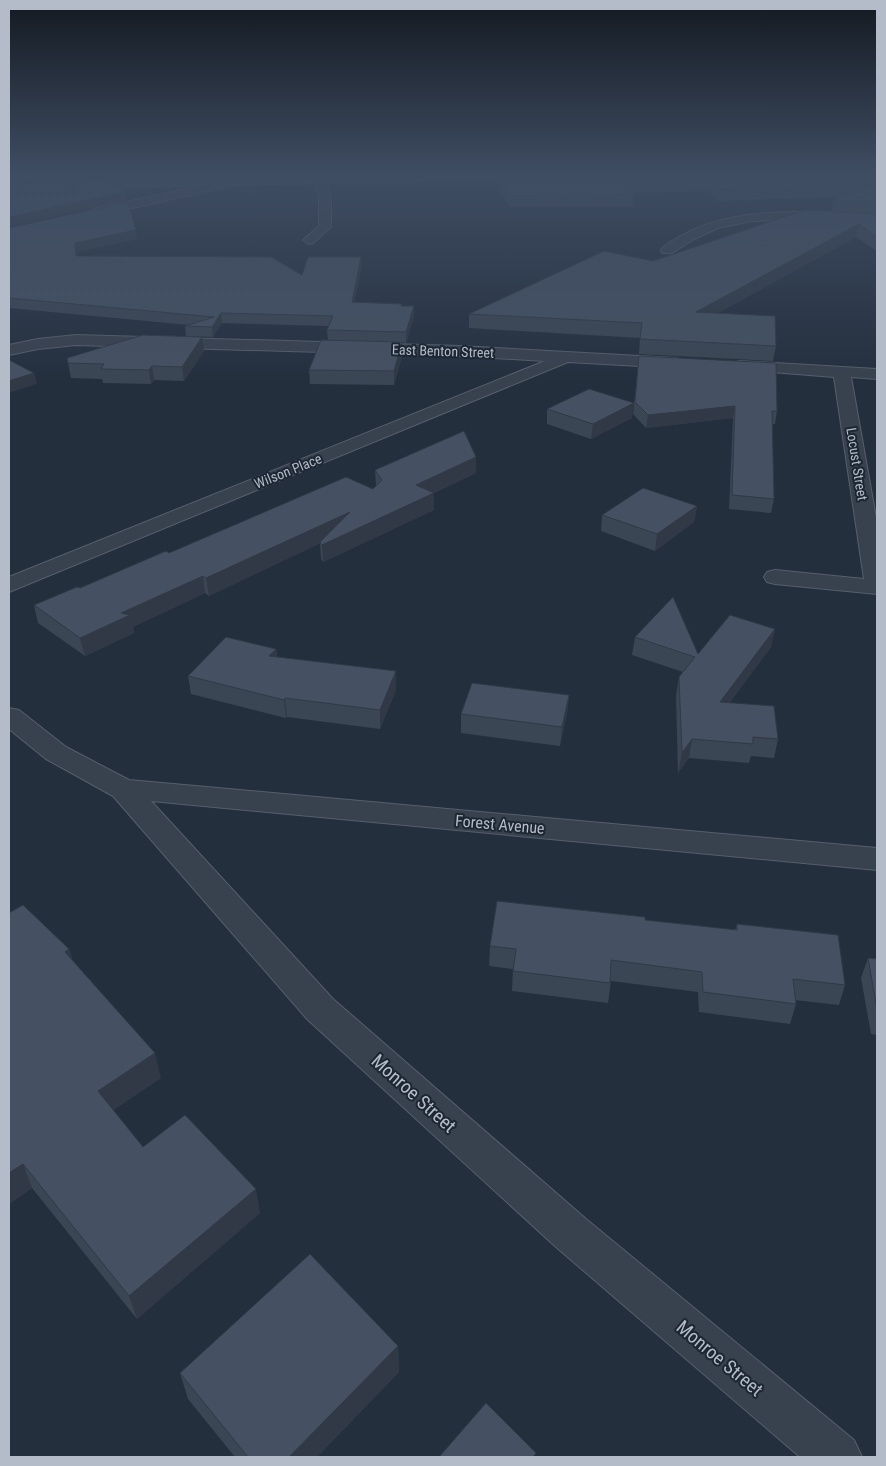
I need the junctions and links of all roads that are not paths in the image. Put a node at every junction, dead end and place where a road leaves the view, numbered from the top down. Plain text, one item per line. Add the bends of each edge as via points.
1 (679, 242) edge
2 (667, 250) dead end
3 (9, 350) edge
4 (567, 357) junction
5 (690, 364) edge
6 (720, 365) edge
7 (842, 372) junction
8 (877, 374) edge
9 (775, 577) dead end
10 (9, 585) edge
11 (877, 586) edge
12 (9, 716) edge
13 (123, 789) junction
14 (877, 859) edge
15 (837, 1457) edge

1 - 2 street
3 - 4 street, East Benton Street via 76,340
4 - 5 street, East Benton Street
4 - 10 street, Wilson Place
6 - 7 street
7 - 8 street
7 - 11 street, Locust Street
9 - 11 street
12 - 13 street, Monroe Street via 56,753
13 - 14 street, Forest Avenue
13 - 15 street, Monroe Street via 320,1009 571,1232

